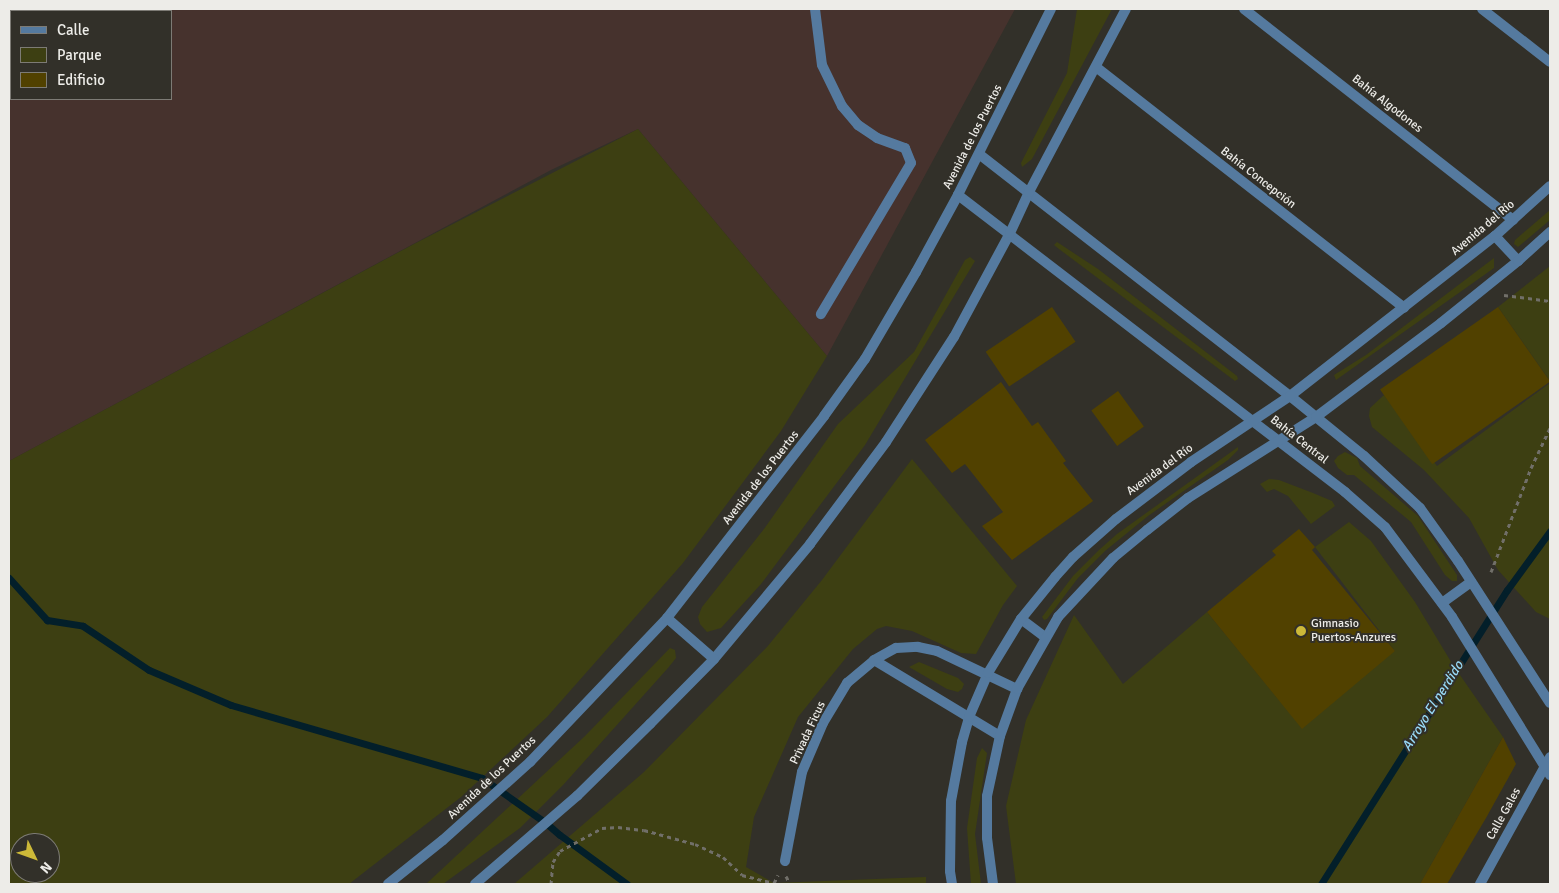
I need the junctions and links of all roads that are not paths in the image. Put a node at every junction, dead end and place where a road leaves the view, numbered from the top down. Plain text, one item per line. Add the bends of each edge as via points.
1 (815, 9) edge
2 (1051, 9) edge
3 (1126, 9) edge
4 (1244, 9) edge
5 (1482, 9) edge
6 (1550, 62) edge
7 (1096, 67) junction
8 (979, 154) junction
9 (1550, 186) edge
10 (1029, 192) junction
11 (958, 195) junction
12 (1513, 220) junction
13 (1550, 232) edge
14 (1010, 233) junction
15 (1495, 236) junction
16 (1518, 261) junction
17 (1404, 308) junction
18 (821, 314) dead end
19 (1290, 396) junction
20 (1316, 417) junction
21 (1254, 422) junction
22 (1280, 442) junction
23 (1471, 582) junction
24 (1442, 603) junction
25 (667, 618) junction
26 (1021, 619) junction
27 (1045, 637) junction
28 (714, 659) junction
29 (874, 660) junction
30 (988, 673) junction
31 (1017, 689) junction
32 (1550, 703) edge
33 (970, 717) junction
34 (1000, 736) junction
35 (1550, 757) edge
36 (1548, 771) edge
37 (785, 861) road end
38 (388, 884) edge
39 (475, 884) edge
40 (952, 884) edge
41 (993, 884) edge
42 (1480, 884) edge

1 - 18 street via 822,65 842,106 858,125 877,138 905,148 911,163
2 - 8 street, Avenida de los Puertos
3 - 7 street
4 - 12 street, Bahía Algodones
5 - 6 street
7 - 10 street
7 - 17 street, Bahía Concepción
8 - 10 street
8 - 11 street, Avenida de los Puertos
9 - 12 street, Avenida del Río
10 - 14 street
10 - 19 street
11 - 14 street, Bahía Central
11 - 25 street, Avenida de los Puertos via 864,359 824,416
12 - 15 street, Avenida del Río
13 - 16 street
14 - 21 street, Bahía Central
14 - 28 street via 954,336 886,442 810,544
15 - 16 street
15 - 17 street, Avenida del Río
16 - 20 street
17 - 19 street, Avenida del Río
19 - 20 street
19 - 21 street, Avenida del Río
20 - 22 street
20 - 23 street via 1420,508
21 - 22 street, Bahía Central
21 - 26 street, Avenida del Río via 1191,462 1116,519 1073,556
22 - 24 street, Bahía Central via 1385,527
22 - 27 street via 1188,498 1146,530 1085,586
23 - 24 street
23 - 32 street
24 - 36 street, Bahía Central
25 - 28 street
25 - 38 street, Avenida de los Puertos via 530,762
26 - 27 street
26 - 30 street, Avenida del Río
27 - 31 street
28 - 39 street via 577,796
29 - 30 street, Privada Ficus via 896,648 918,647 937,651
29 - 33 street
29 - 37 street, Privada Ficus via 847,683 823,723 802,772
30 - 31 street, Privada Ficus
30 - 33 street, Avenida del Río
31 - 34 street
33 - 34 street
33 - 40 street, Avenida del Río via 951,801
34 - 41 street via 987,796
35 - 36 street, Calle Gales
36 - 42 street, Calle Gales

